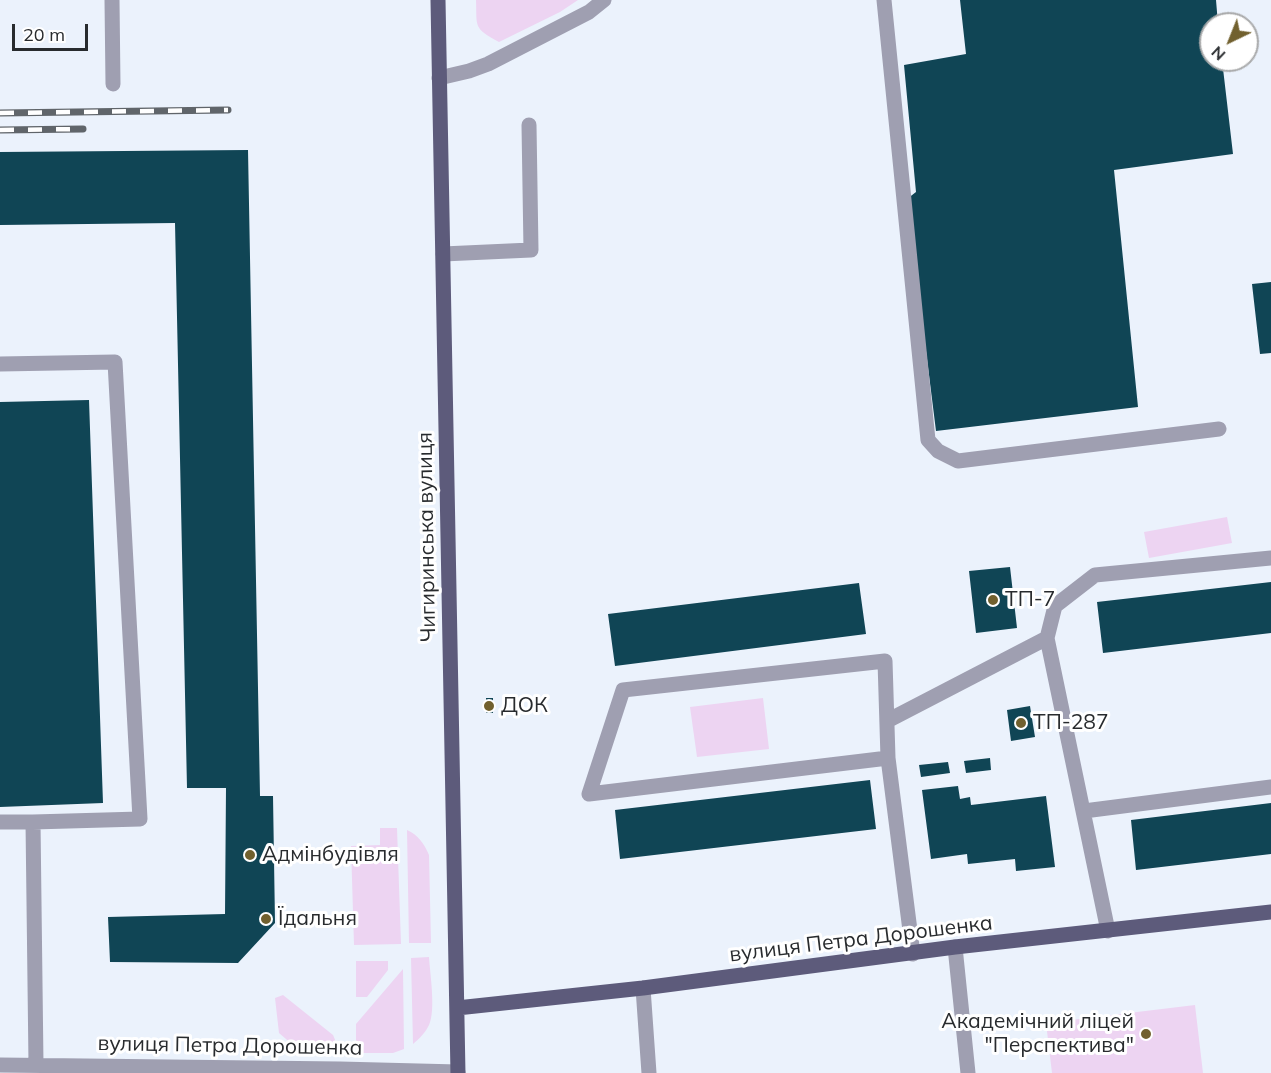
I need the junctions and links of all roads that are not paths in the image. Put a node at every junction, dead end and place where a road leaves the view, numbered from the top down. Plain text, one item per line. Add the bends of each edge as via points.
1 (112, 0) edge
2 (438, 0) edge
3 (604, 0) edge
4 (884, 0) edge
5 (439, 78) junction
6 (112, 84) dead end
7 (529, 125) dead end
8 (443, 254) junction
9 (0, 364) edge
10 (1219, 429) dead end
11 (1271, 558) edge
12 (1047, 638) junction
13 (887, 721) junction
14 (888, 758) junction
15 (1271, 787) edge
16 (1084, 811) junction
17 (0, 822) edge
18 (33, 822) junction
19 (1271, 912) edge
20 (1108, 931) junction
21 (955, 947) junction
22 (913, 954) junction
23 (643, 988) junction
24 (457, 1008) junction
25 (36, 1064) junction
26 (0, 1065) edge
27 (242, 1070) edge
28 (316, 1071) edge
29 (340, 1071) edge
30 (458, 1073) edge
31 (648, 1073) edge
32 (968, 1073) edge

1 - 6 street
2 - 5 main road, Чигиринська вулиця
3 - 5 street via 589,12 488,64
4 - 10 street via 928,440 938,451 958,461
5 - 8 main road, Чигиринська вулиця
7 - 8 street via 531,250
8 - 24 main road, Чигиринська вулиця
9 - 18 street via 115,362 140,819
11 - 12 street via 1095,574 1055,606
12 - 13 street
12 - 16 street
13 - 14 street
13 - 14 street via 885,661 623,690 589,794
14 - 22 street
15 - 16 street
16 - 20 street
17 - 18 street
18 - 25 street
19 - 20 main road, вулиця Петра Дорошенка
20 - 21 main road, вулиця Петра Дорошенка
21 - 22 main road, вулиця Петра Дорошенка
21 - 32 street
22 - 23 main road, вулиця Петра Дорошенка
23 - 24 main road, вулиця Петра Дорошенка
23 - 31 street
24 - 30 main road, Чигиринська вулиця
25 - 26 street, вулиця Петра Дорошенка
25 - 27 street, вулиця Петра Дорошенка
27 - 28 street, вулиця Петра Дорошенка
28 - 29 street, вулиця Петра Дорошенка
29 - 30 street, вулиця Петра Дорошенка

